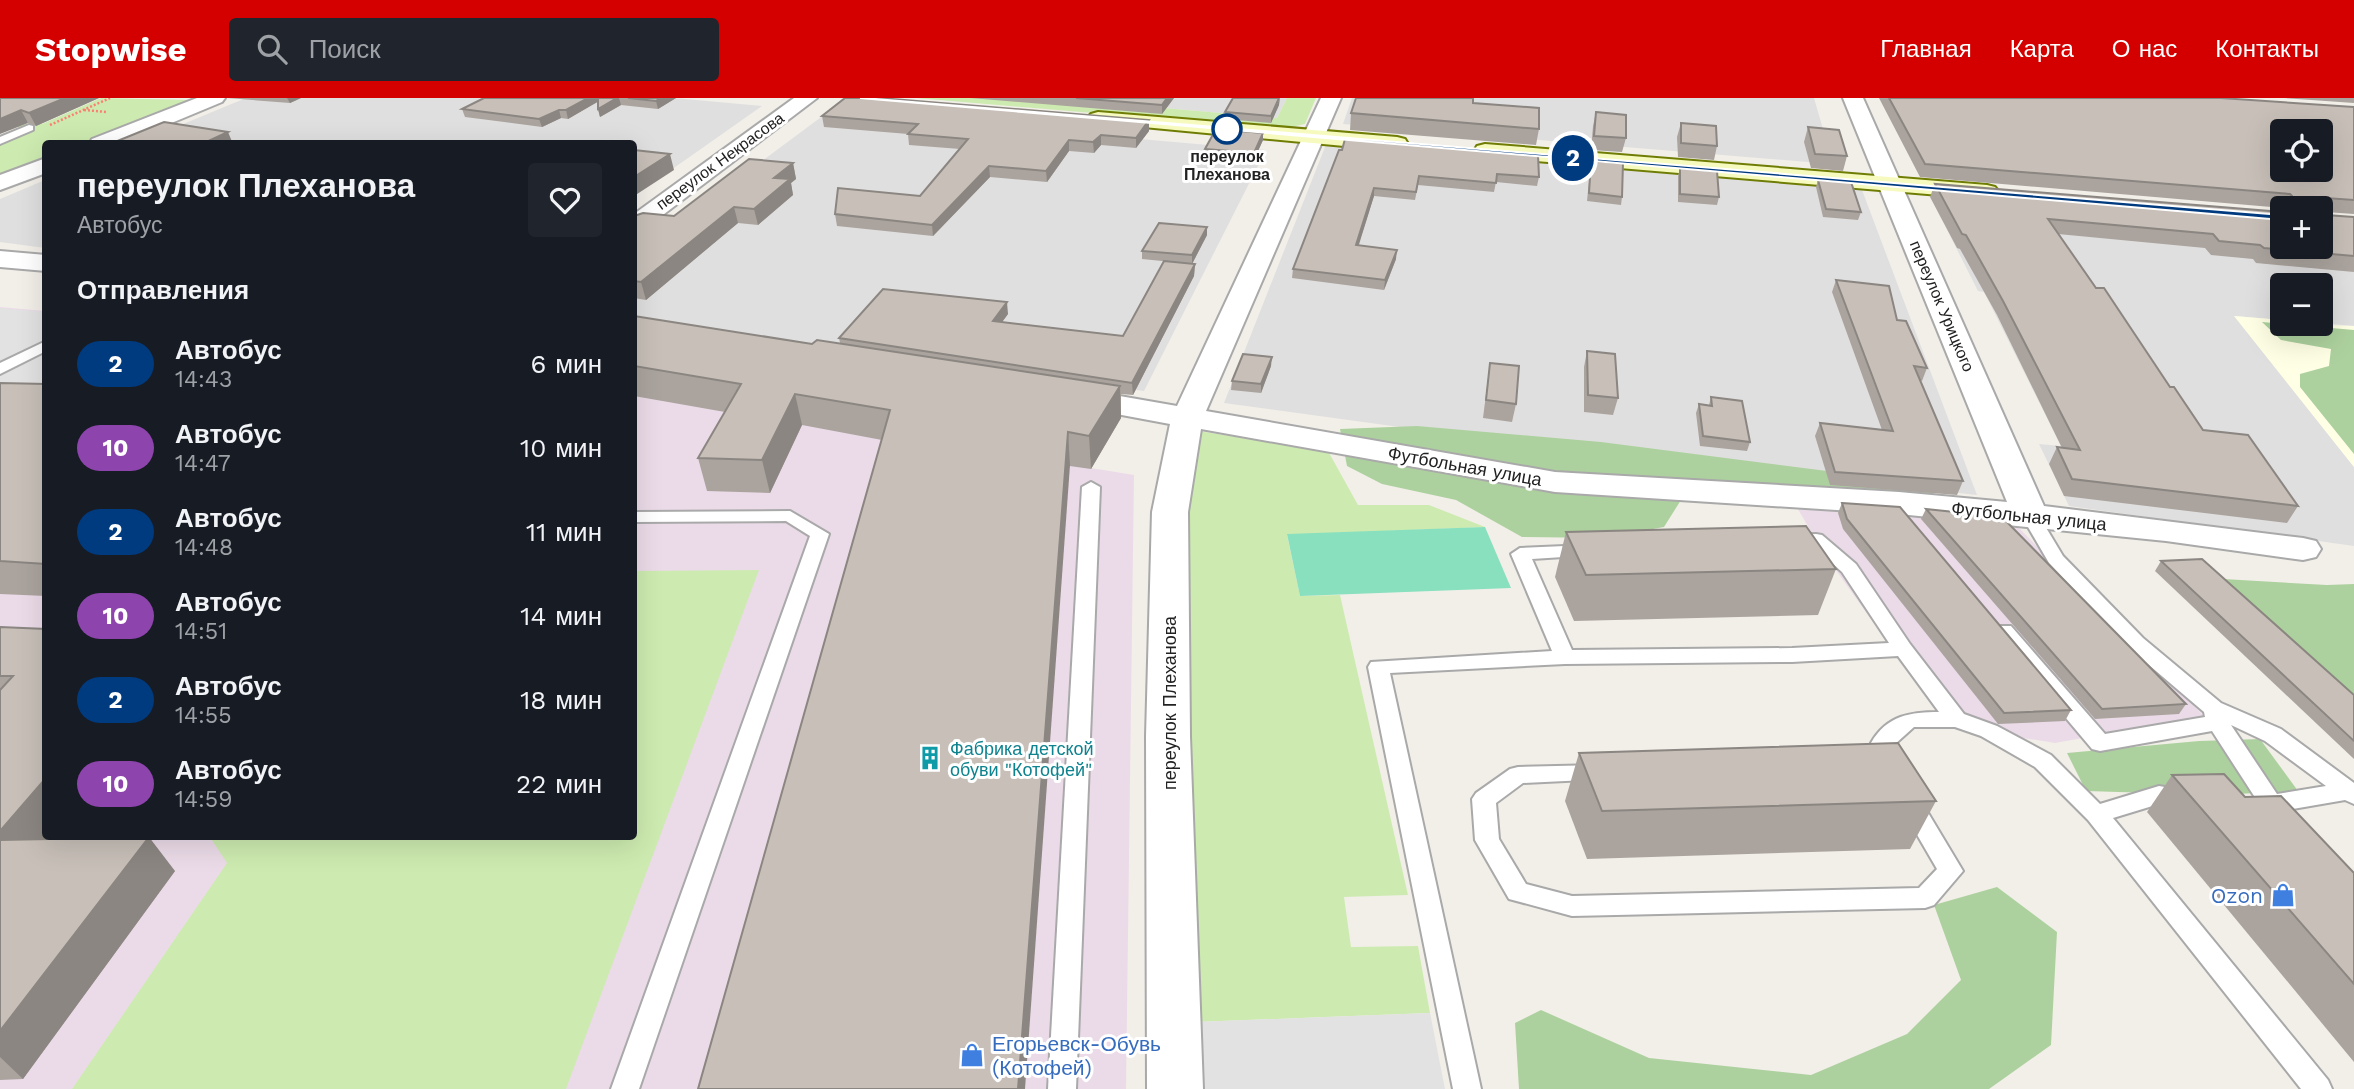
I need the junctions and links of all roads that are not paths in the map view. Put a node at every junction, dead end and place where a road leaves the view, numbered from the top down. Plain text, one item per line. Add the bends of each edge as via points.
1 (215, 98) edge
2 (807, 98) edge
3 (1331, 98) edge
4 (1853, 98) edge
5 (1083, 117) edge
6 (0, 127) edge
7 (1312, 137) junction
8 (110, 140) edge
9 (0, 141) edge
10 (1424, 146) edge
11 (1466, 149) edge
12 (42, 167) edge
13 (0, 183) edge
14 (1892, 184) junction
15 (2014, 194) edge
16 (637, 223) edge
17 (0, 259) edge
18 (42, 263) edge
19 (42, 347) edge
20 (0, 369) edge
21 (1047, 393) edge
22 (1186, 418) junction
23 (1091, 487) dead end
24 (2030, 515) junction
25 (637, 517) edge
26 (1776, 541) edge
27 (2303, 549) dead end
28 (1601, 550) edge
29 (1991, 616) edge
30 (1903, 649) junction
31 (1565, 657) junction
32 (2215, 715) junction
33 (1956, 719) junction
34 (1890, 763) junction
35 (1863, 764) edge
36 (1615, 772) edge
37 (2352, 793) edge
38 (2206, 800) edge
39 (2241, 804) edge
40 (2272, 806) junction
41 (2095, 814) junction
42 (2287, 829) edge
43 (625, 1089) edge
44 (1062, 1089) edge
45 (1175, 1089) edge
46 (1467, 1089) edge
47 (2318, 1089) edge

1 - 8 street
2 - 16 street, переулок Некрасова
3 - 7 street, переулок Плеханова
4 - 14 street, переулок Урицкого
5 - 7 street
6 - 9 lane via 29,128
7 - 10 street
7 - 22 street, переулок Плеханова
11 - 14 street
12 - 13 street
14 - 15 street
14 - 24 street, переулок Урицкого
17 - 18 street
19 - 20 lane
21 - 22 street, Футбольная улица
22 - 24 street, Футбольная улица via 1555,482 1904,512
22 - 45 street, переулок Плеханова via 1170,512 1168,736
23 - 44 lane
24 - 27 street, Футбольная улица
24 - 32 lane via 2065,569 2136,643
25 - 43 lane via 790,516 820,534
26 - 30 lane via 1816,539 1849,568
28 - 31 lane via 1520,554
29 - 32 lane via 2100,743
30 - 31 lane
30 - 33 lane
31 - 46 lane via 1378,667
32 - 37 lane via 2273,734
32 - 40 lane
33 - 34 lane via 1909,720 1882,743
33 - 41 lane via 2043,761
34 - 35 lane
34 - 36 lane via 1951,871 1925,898 1572,906 1518,892 1488,840 1484,799 1518,775
37 - 40 lane
38 - 41 lane via 2159,795
39 - 40 lane
40 - 42 lane
41 - 47 lane

